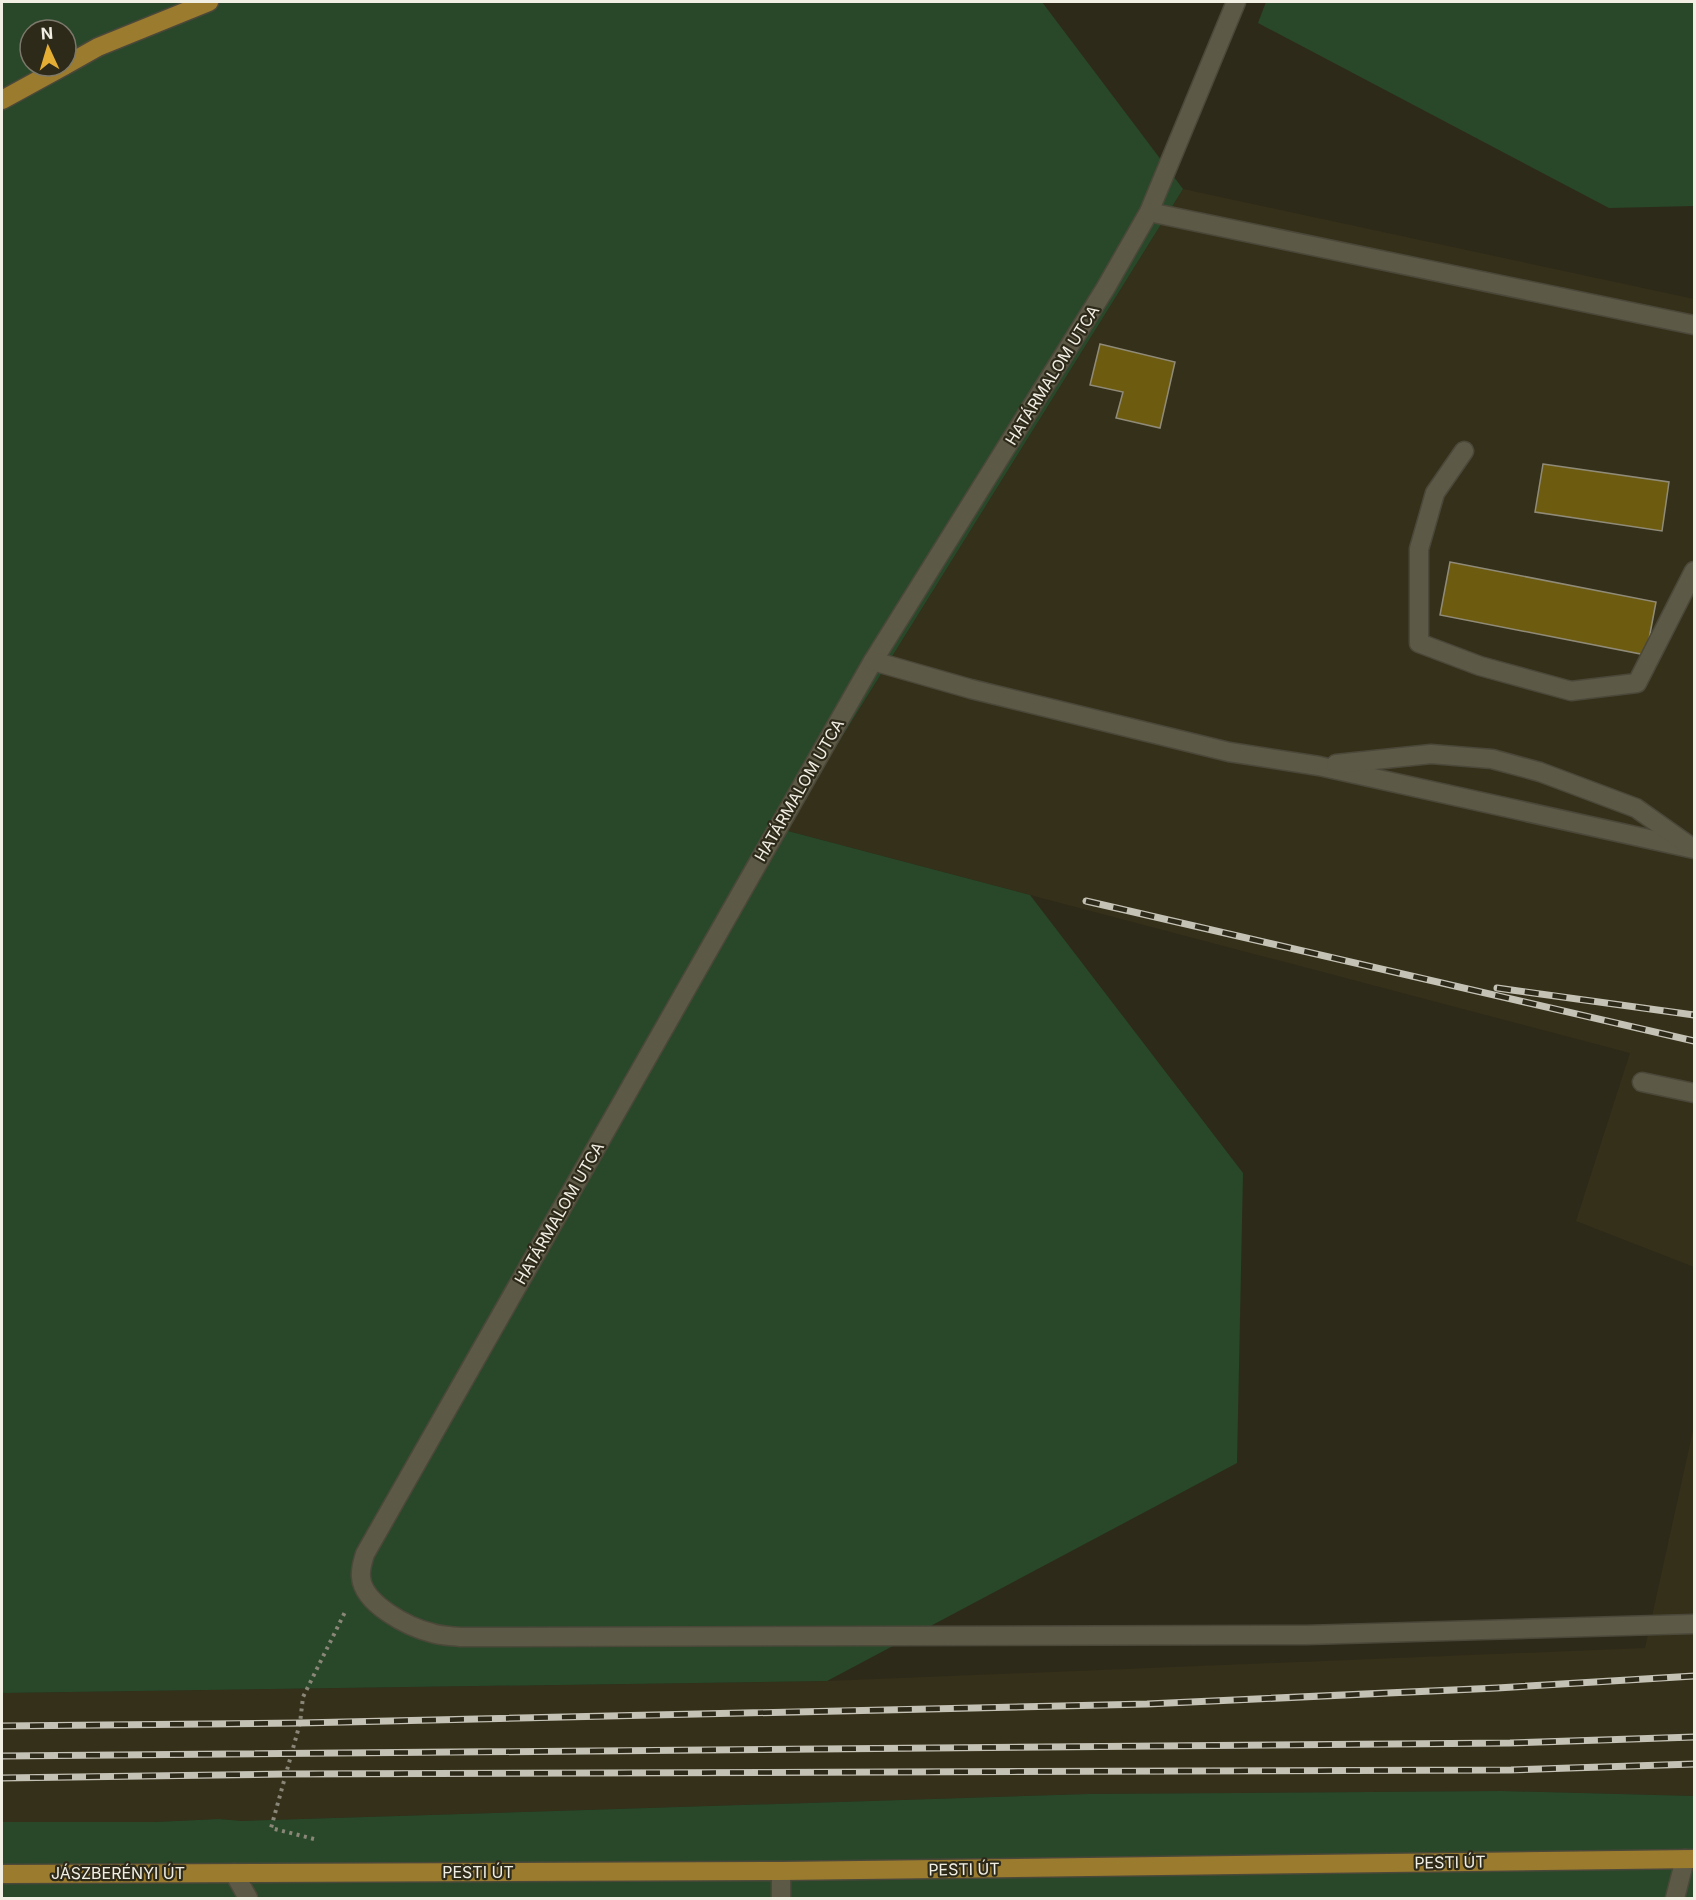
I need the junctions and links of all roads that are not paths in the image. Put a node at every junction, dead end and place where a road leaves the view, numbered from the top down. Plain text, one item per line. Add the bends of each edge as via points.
1 (209, 2) edge
2 (1236, 2) edge
3 (78, 58) edge
4 (42, 78) edge
5 (2, 100) edge
6 (1149, 212) junction
7 (1695, 325) edge
8 (1464, 451) dead end
9 (1695, 571) edge
10 (873, 661) junction
11 (1319, 766) junction
12 (1695, 849) edge
13 (1642, 1082) dead end
14 (1695, 1093) edge
15 (1695, 1624) edge
16 (1690, 1858) edge
17 (781, 1871) junction
18 (234, 1873) junction
19 (2, 1874) edge
20 (234, 1899) edge
21 (248, 1899) edge
22 (781, 1899) edge
23 (1675, 1899) edge

1 - 3 main road
2 - 6 street, HATÁRMALOM UTCA
4 - 5 main road
6 - 7 street
6 - 10 street, HATÁRMALOM UTCA
8 - 9 street via 1435,494 1419,549 1419,643 1480,666 1571,691 1637,683
10 - 11 street via 1229,753
10 - 15 street, HATÁRMALOM UTCA via 365,1554 361,1579 373,1600 403,1623 432,1634 460,1637 1306,1635
11 - 12 street
11 - 12 street via 1431,754 1492,759 1540,772 1636,808
13 - 14 street
16 - 17 main road, PESTI ÚT
16 - 23 street
17 - 18 main road, PESTI ÚT
17 - 22 street
18 - 19 main road, JÁSZBERÉNYI ÚT
18 - 20 street
18 - 21 street

